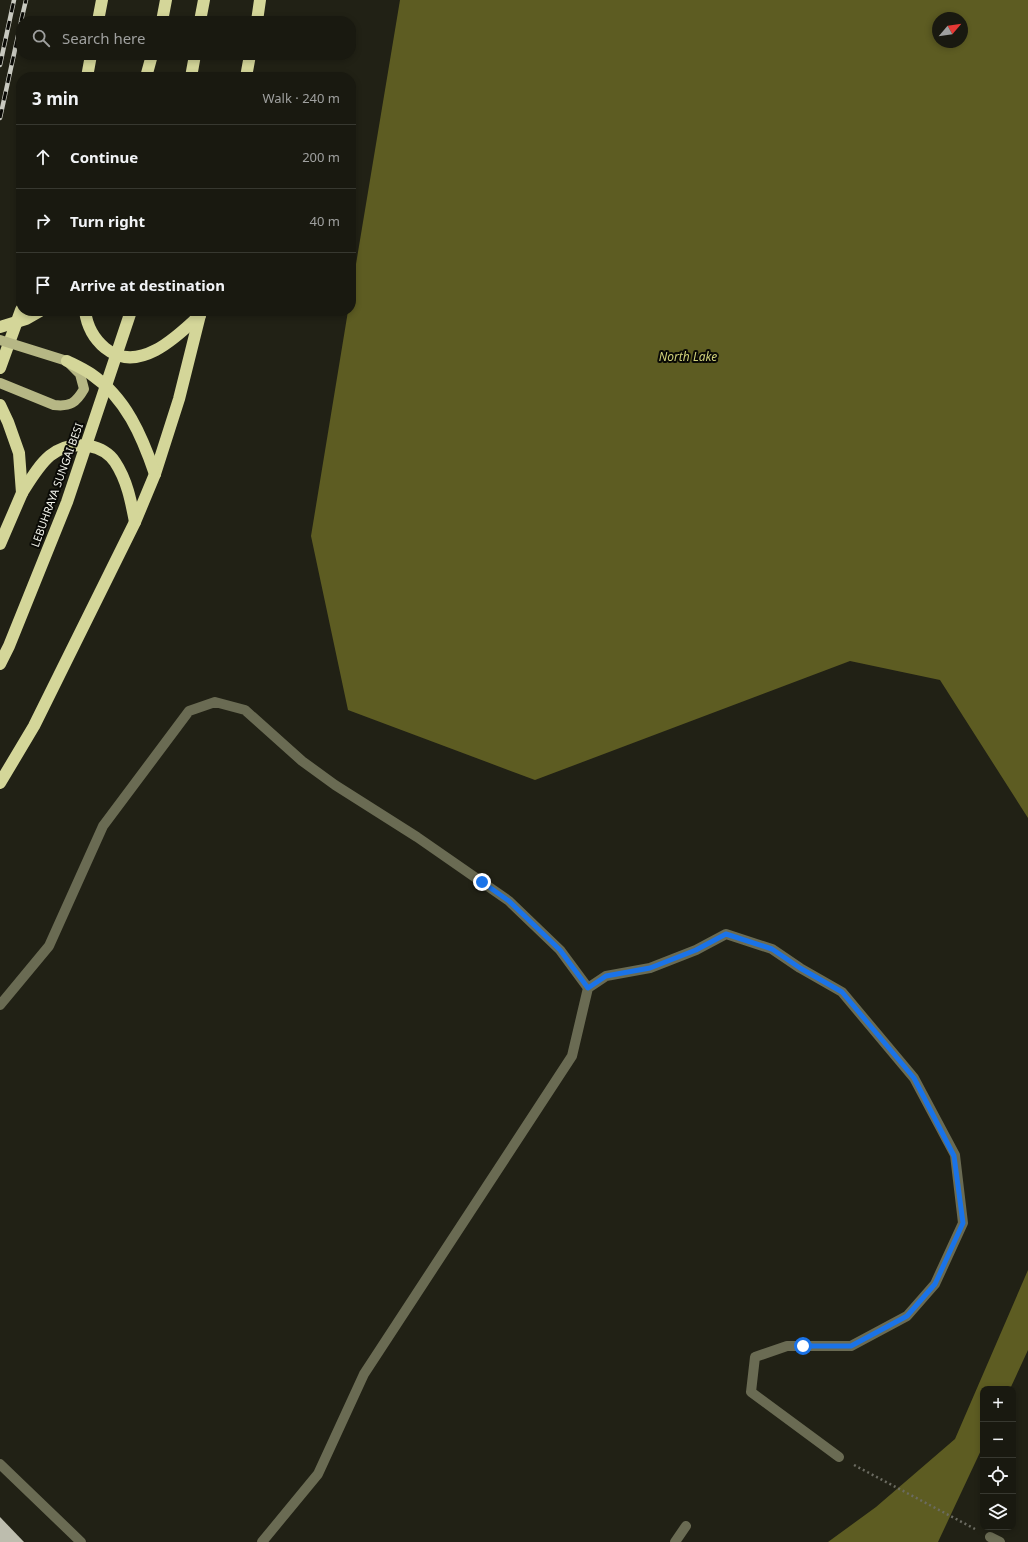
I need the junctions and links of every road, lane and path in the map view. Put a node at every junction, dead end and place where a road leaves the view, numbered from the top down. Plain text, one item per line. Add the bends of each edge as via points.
1 (102, 0) edge
2 (166, 0) edge
3 (204, 0) edge
4 (260, 0) edge
5 (99, 16) edge
6 (163, 16) edge
7 (201, 16) edge
8 (258, 16) edge
9 (90, 60) edge
10 (151, 60) edge
11 (194, 60) edge
12 (249, 60) edge
13 (88, 72) edge
14 (147, 72) edge
15 (192, 72) edge
16 (247, 72) edge
17 (19, 316) edge
18 (31, 316) edge
19 (85, 316) edge
20 (129, 316) edge
21 (198, 316) edge
22 (200, 316) edge
23 (0, 327) edge
24 (0, 340) edge
25 (67, 361) junction
26 (0, 368) edge
27 (0, 383) edge
28 (0, 405) edge
29 (155, 474) junction
30 (22, 493) junction
31 (135, 522) junction
32 (0, 544) edge
33 (0, 664) edge
34 (0, 783) edge
35 (588, 988) junction
36 (0, 1005) edge
37 (839, 1457) joint
38 (0, 1464) edge
39 (686, 1526) dead end
40 (990, 1537) joint
41 (81, 1542) edge
42 (262, 1542) edge
43 (675, 1542) edge
44 (1000, 1542) edge

1 - 5 highway
2 - 6 highway
3 - 7 highway
4 - 8 highway
9 - 13 highway
10 - 14 highway
11 - 15 highway
12 - 16 highway
17 - 26 highway
18 - 23 highway, bridge
19 - 21 highway, bridge via 86,322 99,344 110,352 127,357 146,355 156,350 182,332
20 - 33 highway, LEBUHRAYA SUNGAI BESI via 67,502
22 - 29 highway, bridge via 179,399
24 - 25 main road, bridge
25 - 27 main road via 80,374 84,389 79,398 71,404 54,405
25 - 29 highway, bridge via 91,374 119,400 144,443
28 - 30 highway via 19,453
29 - 31 highway
30 - 31 highway, bridge via 38,467 56,451 79,444 94,447 114,460 121,472
30 - 32 highway
31 - 34 highway via 34,726
35 - 36 lane via 560,950 509,901 417,837 335,785 302,761 244,710 215,702 189,711 103,826 49,946
35 - 37 lane via 606,976 650,968 696,950 726,934 772,949 842,992 914,1078 954,1156 963,1223 935,1284 907,1316 851,1346 787,1346 755,1357 751,1392
35 - 42 lane via 572,1056 364,1374 318,1474
37 - 40 path
38 - 41 lane
39 - 43 lane
40 - 44 lane

